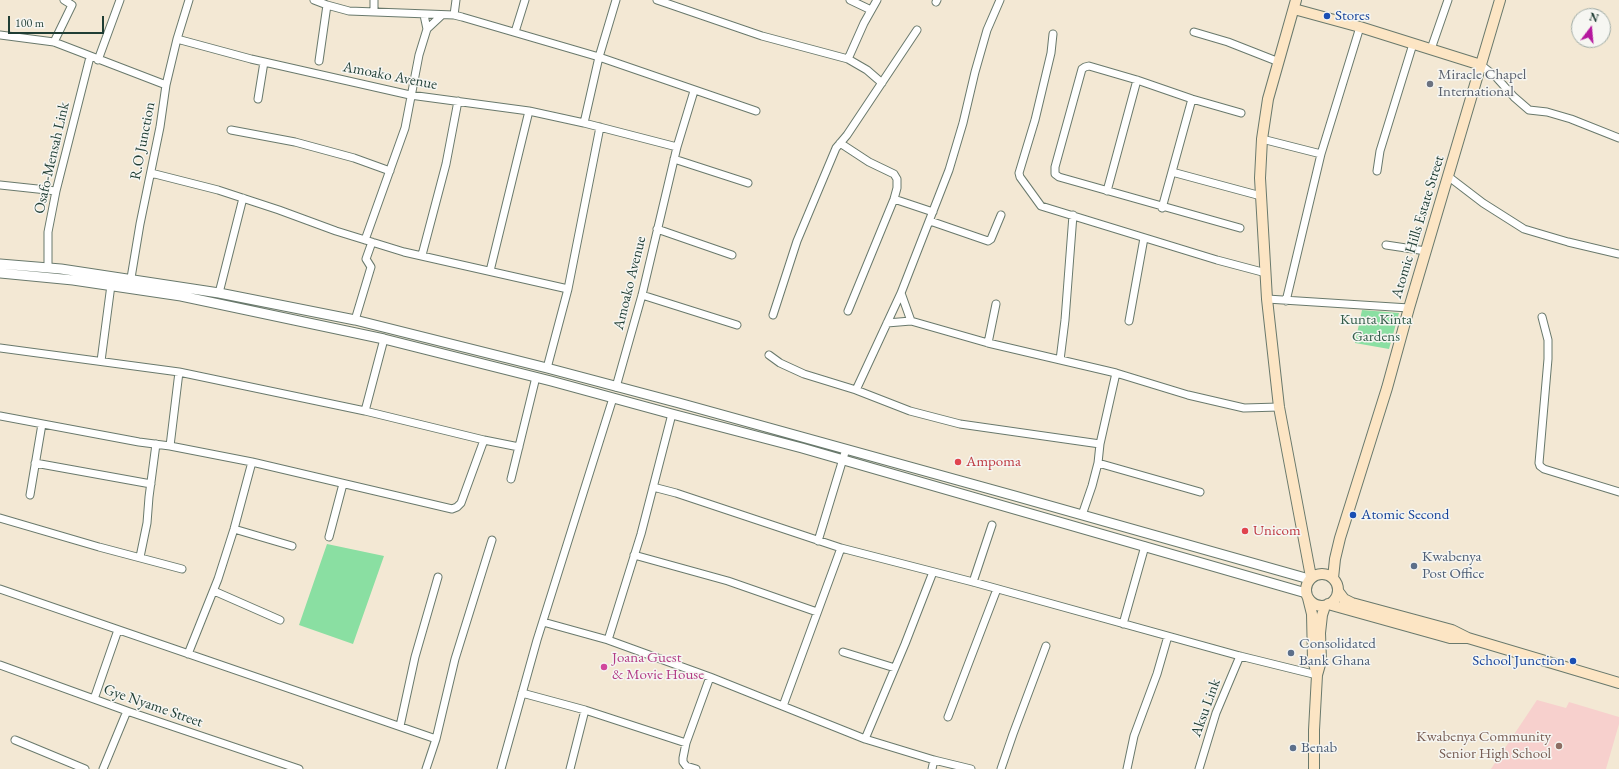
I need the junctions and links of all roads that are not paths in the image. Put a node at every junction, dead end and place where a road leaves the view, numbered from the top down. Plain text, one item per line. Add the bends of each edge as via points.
1 (64, 0) edge
2 (120, 0) edge
3 (189, 0) edge
4 (314, 0) edge
5 (374, 0) edge
6 (456, 0) edge
7 (525, 0) edge
8 (616, 0) edge
9 (657, 0) edge
10 (850, 0) edge
11 (877, 0) edge
12 (1000, 0) edge
13 (1448, 0) edge
14 (1500, 0) edge
15 (73, 3) edge
16 (1293, 3) edge
17 (327, 6) junction
18 (871, 10) junction
19 (374, 12) junction
20 (424, 14) junction
21 (442, 15) junction
22 (454, 15) junction
23 (1360, 27) junction
24 (427, 29) junction
25 (917, 30) dead end
26 (515, 32) junction
27 (1194, 32) dead end
28 (1053, 34) dead end
29 (0, 35) edge
30 (177, 39) junction
31 (54, 42) junction
32 (1413, 44) junction
33 (1431, 49) junction
34 (90, 57) junction
35 (599, 57) junction
36 (848, 59) junction
37 (98, 60) junction
38 (319, 61) dead end
39 (264, 62) junction
40 (1279, 62) junction
41 (1481, 65) junction
42 (1137, 80) junction
43 (882, 83) junction
44 (166, 85) junction
45 (694, 91) junction
46 (410, 95) junction
47 (258, 99) dead end
48 (1192, 99) junction
49 (458, 101) junction
50 (529, 111) junction
51 (756, 112) dead end
52 (1241, 113) dead end
53 (584, 123) junction
54 (600, 127) junction
55 (232, 130) dead end
56 (1619, 138) edge
57 (1262, 139) junction
58 (840, 144) junction
59 (677, 147) junction
60 (1321, 154) junction
61 (674, 159) junction
62 (390, 171) junction
63 (1378, 171) dead end
64 (1172, 172) junction
65 (151, 173) junction
66 (1449, 177) junction
67 (748, 183) dead end
68 (0, 185) edge
69 (56, 191) junction
70 (1107, 191) junction
71 (1261, 196) junction
72 (243, 198) junction
73 (894, 199) junction
74 (1162, 208) junction
75 (933, 212) junction
76 (1001, 215) dead end
77 (1073, 215) junction
78 (930, 221) junction
79 (1240, 228) dead end
80 (657, 229) junction
81 (1144, 238) junction
82 (369, 241) junction
83 (1386, 245) dead end
84 (1426, 251) junction
85 (1619, 254) edge
86 (422, 255) junction
87 (732, 255) dead end
88 (0, 264) edge
89 (48, 267) junction
90 (490, 271) junction
91 (0, 273) edge
92 (1266, 273) junction
93 (130, 284) junction
94 (111, 285) junction
95 (568, 289) junction
96 (219, 292) junction
97 (901, 293) junction
98 (642, 295) junction
99 (1267, 299) junction
100 (1286, 301) junction
101 (996, 304) dead end
102 (1409, 308) junction
103 (848, 311) dead end
104 (773, 315) dead end
105 (1542, 316) dead end
106 (355, 320) junction
107 (1129, 320) dead end
108 (911, 321) junction
109 (887, 323) junction
110 (737, 326) dead end
111 (384, 339) junction
112 (988, 343) junction
113 (0, 348) edge
114 (769, 355) dead end
115 (1060, 360) junction
116 (102, 361) junction
117 (547, 368) junction
118 (179, 372) junction
119 (1116, 373) junction
120 (536, 377) junction
121 (616, 387) junction
122 (856, 390) junction
123 (613, 398) junction
124 (1279, 407) junction
125 (366, 411) junction
126 (672, 414) junction
127 (0, 416) edge
128 (42, 424) junction
129 (484, 440) junction
130 (156, 444) junction
131 (1100, 444) junction
132 (170, 446) junction
133 (519, 447) junction
134 (846, 449) junction
135 (843, 460) junction
136 (252, 462) junction
137 (35, 463) junction
138 (1098, 463) junction
139 (511, 479) dead end
140 (151, 484) junction
141 (343, 484) junction
142 (653, 488) junction
143 (1200, 492) dead end
144 (1619, 492) edge
145 (30, 495) dead end
146 (1082, 515) junction
147 (0, 518) edge
148 (992, 525) dead end
149 (234, 529) junction
150 (329, 537) dead end
151 (492, 540) dead end
152 (818, 541) junction
153 (292, 546) dead end
154 (1144, 546) junction
155 (841, 548) junction
156 (634, 555) junction
157 (140, 558) junction
158 (182, 568) dead end
159 (933, 572) junction
160 (438, 577) dead end
161 (1310, 578) junction
162 (1333, 578) junction
163 (973, 582) junction
164 (0, 589) edge
165 (997, 589) junction
166 (1338, 590) junction
167 (214, 591) junction
168 (1307, 596) junction
169 (1327, 605) junction
170 (817, 612) junction
171 (280, 620) dead end
172 (543, 622) junction
173 (1124, 624) junction
174 (118, 630) junction
175 (1168, 636) junction
176 (1468, 638) junction
177 (608, 640) junction
178 (1046, 646) dead end
179 (843, 652) dead end
180 (188, 654) junction
181 (1240, 656) junction
182 (0, 665) edge
183 (895, 668) junction
184 (1317, 675) junction
185 (710, 677) junction
186 (1619, 683) edge
187 (522, 693) junction
188 (94, 699) junction
189 (783, 706) junction
190 (585, 710) junction
191 (127, 711) junction
192 (948, 717) dead end
193 (400, 726) junction
194 (436, 739) junction
195 (865, 739) junction
196 (15, 740) dead end
197 (686, 742) junction
198 (934, 760) junction
199 (85, 769) edge
200 (103, 769) edge
201 (298, 769) edge
202 (426, 769) edge
203 (501, 769) edge
204 (570, 769) edge
205 (696, 769) edge
206 (932, 769) edge
207 (971, 769) edge
208 (1001, 769) edge
209 (1126, 769) edge
210 (1199, 769) edge
211 (1314, 769) edge

1 - 15 street
2 - 37 street
3 - 30 street, R.O Junction
4 - 17 street
5 - 19 street
6 - 22 street
7 - 26 street
8 - 35 street
9 - 36 street via 762,36
10 - 18 street
11 - 18 street
12 - 75 street via 987,30 950,170
13 - 33 street
14 - 41 main road, Atomic Hills Estate Street
15 - 31 street
16 - 23 main road
16 - 40 main road
17 - 19 street
17 - 38 street
18 - 36 street
19 - 20 street
20 - 21 street
20 - 24 street
21 - 22 street
21 - 24 street
22 - 26 street
23 - 32 main road
23 - 60 street
24 - 46 street
25 - 43 street
26 - 35 street
27 - 40 street
28 - 77 street via 1035,120 1019,173 1041,206
29 - 31 street
30 - 39 street, Amoako Avenue
30 - 44 street, R.O Junction
31 - 34 street
32 - 33 main road
32 - 63 street via 1380,151
33 - 41 main road
34 - 37 street
34 - 69 street, Osafo-Mensah Link
35 - 45 street
35 - 53 street
36 - 43 street
37 - 44 street
39 - 46 street, Amoako Avenue
39 - 47 street
40 - 57 main road via 1268,99
41 - 56 street via 1529,110 1571,119
41 - 66 main road, Atomic Hills Estate Street
42 - 48 street
42 - 70 street
42 - 70 street via 1089,66 1082,69 1055,167 1055,174 1059,178
43 - 58 street
44 - 65 street, R.O Junction
45 - 51 street
45 - 59 street
46 - 49 street, Amoako Avenue
46 - 62 street via 405,128
48 - 52 street
48 - 64 street
49 - 50 street, Amoako Avenue
49 - 86 street via 446,164
50 - 53 street, Amoako Avenue
50 - 90 street
53 - 54 street, Amoako Avenue
54 - 59 street, Amoako Avenue
54 - 95 street
55 - 62 street via 295,142
57 - 60 street
57 - 71 main road
58 - 73 street via 868,162 894,174 897,179
58 - 104 street via 836,148 797,240
59 - 61 street, Amoako Avenue
60 - 100 street
61 - 67 street
61 - 80 street, Amoako Avenue
62 - 82 street
64 - 71 street
64 - 74 street
65 - 72 street
65 - 93 street, R.O Junction
66 - 84 main road, Atomic Hills Estate Street
66 - 85 street via 1482,203 1524,228
68 - 69 street
69 - 89 street, Osafo-Mensah Link via 48,232
70 - 74 street
71 - 92 main road
72 - 82 street
72 - 96 street
73 - 75 street
73 - 103 street
74 - 79 street
75 - 78 street
76 - 78 street via 991,240 988,241
77 - 81 street
77 - 115 street
78 - 97 street
80 - 87 street
80 - 98 street, Amoako Avenue
81 - 92 street
81 - 107 street
82 - 86 street
82 - 106 street via 366,259 371,268
83 - 84 street
84 - 102 main road, Atomic Hills Estate Street
86 - 90 street
88 - 89 street
89 - 93 street
90 - 95 street
91 - 94 street
92 - 99 main road
93 - 94 street
93 - 96 street
93 - 111 street
94 - 116 street
95 - 117 street
96 - 106 street
97 - 108 street
97 - 109 street
98 - 110 street
98 - 121 street, Amoako Avenue
99 - 100 street
99 - 124 main road
100 - 102 street
101 - 112 street
102 - 162 main road, Atomic Hills Estate Street via 1363,469 1340,538
105 - 144 street via 1548,340 1548,359 1540,466
106 - 117 street
108 - 109 street
108 - 112 street
109 - 122 street
111 - 120 street
111 - 125 street
112 - 115 street
113 - 116 street
114 - 122 street via 804,374
115 - 119 street
116 - 118 street
117 - 121 street
118 - 125 street
118 - 132 street
119 - 124 street via 1188,395 1244,408
119 - 131 street
120 - 123 street
120 - 133 street
121 - 134 street
122 - 131 street via 910,411 960,424
123 - 126 street
123 - 172 street
124 - 161 main road
125 - 129 street
126 - 135 street
126 - 142 street
127 - 128 street
128 - 130 street
128 - 137 street
129 - 133 street
129 - 141 street via 461,503 452,509
130 - 132 street
130 - 140 street
131 - 138 street
132 - 136 street
133 - 139 street
134 - 135 street
134 - 146 street
135 - 152 street
135 - 154 street
136 - 141 street
136 - 149 street
137 - 140 street
137 - 145 street
138 - 143 street
138 - 146 street
140 - 157 street
141 - 150 street
142 - 152 street via 676,493
142 - 156 street
146 - 161 street
147 - 157 street
148 - 163 street
149 - 153 street
149 - 167 street
151 - 194 street via 455,659
152 - 155 street
154 - 168 street
154 - 173 street
155 - 159 street
155 - 170 street
156 - 170 street via 728,581
156 - 177 street
157 - 158 street
159 - 163 street
159 - 183 street
160 - 193 street via 415,657
161 - 162 main road via 1323,573
161 - 168 main road via 1306,587
162 - 166 main road
163 - 165 street
164 - 174 street
165 - 173 street
165 - 192 street
166 - 169 main road via 1335,599
166 - 176 main road via 1348,601 1452,630
167 - 171 street
167 - 180 street
168 - 169 main road via 1316,605
168 - 184 main road via 1312,614 1313,660
169 - 176 main road via 1450,638
169 - 184 main road via 1322,615 1321,661
170 - 189 street
172 - 177 street
172 - 187 street
173 - 175 street
174 - 180 street
174 - 188 street
175 - 181 street
175 - 209 street via 1135,732
176 - 186 main road
177 - 185 street
178 - 208 street
179 - 183 street
180 - 193 street
181 - 184 street
181 - 210 street, Aksu Link via 1216,713
182 - 188 street, Gye Nyame Street
183 - 195 street
184 - 211 main road
185 - 189 street
185 - 197 street
187 - 190 street
187 - 203 street
188 - 191 street, Gye Nyame Street
189 - 195 street
190 - 197 street
190 - 204 street
191 - 200 street
191 - 201 street, Gye Nyame Street
193 - 194 street
194 - 202 street
195 - 198 street
196 - 199 street
197 - 205 street via 683,762 686,766
198 - 206 street
198 - 207 street

